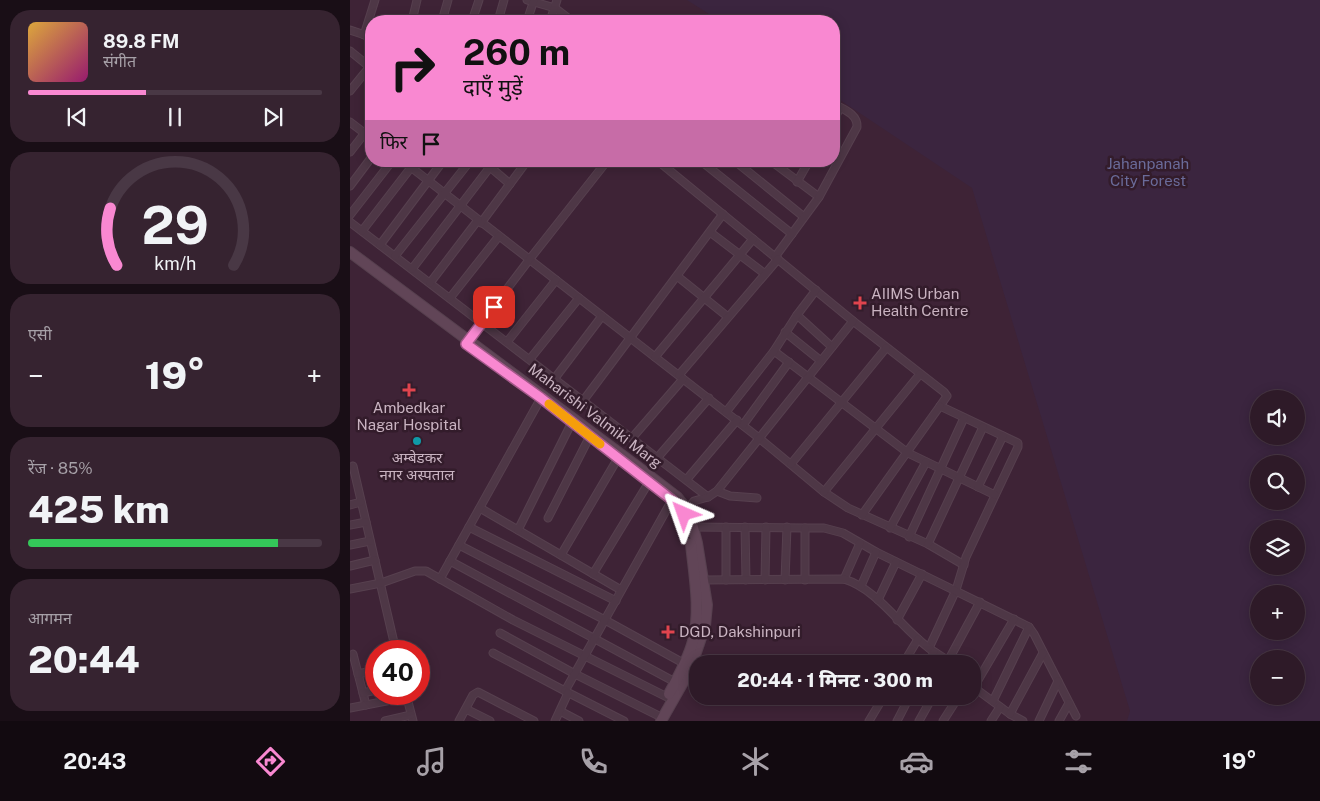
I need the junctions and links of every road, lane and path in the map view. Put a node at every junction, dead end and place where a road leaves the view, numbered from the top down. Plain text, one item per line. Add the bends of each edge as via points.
1 (376, 0) edge
2 (417, 0) edge
3 (448, 0) edge
4 (479, 0) edge
5 (504, 0) edge
6 (557, 0) edge
7 (531, 1) edge
8 (555, 8) junction
9 (373, 15) edge
10 (413, 15) edge
11 (444, 15) edge
12 (474, 15) edge
13 (500, 15) edge
14 (528, 15) edge
15 (552, 15) edge
16 (564, 15) edge
17 (350, 30) edge
18 (365, 35) edge
19 (353, 53) edge
20 (350, 62) edge
21 (365, 62) edge
22 (365, 74) edge
23 (350, 91) edge
24 (840, 108) edge
25 (350, 122) edge
26 (365, 133) joint
27 (350, 152) edge
28 (840, 158) edge
29 (365, 166) edge
30 (387, 167) edge
31 (412, 167) edge
32 (416, 167) edge
33 (438, 167) edge
34 (465, 167) edge
35 (490, 167) joint
36 (523, 167) edge
37 (602, 167) edge
38 (665, 167) edge
39 (708, 167) edge
40 (742, 167) edge
41 (784, 167) edge
42 (806, 167) edge
43 (835, 167) edge
44 (428, 181) junction
45 (798, 182) junction
46 (510, 184) junction
47 (350, 186) edge
48 (444, 194) junction
49 (819, 197) junction
50 (460, 205) junction
51 (723, 214) junction
52 (350, 215) edge
53 (804, 217) junction
54 (480, 221) junction
55 (350, 222) edge
56 (362, 231) junction
57 (710, 232) junction
58 (792, 234) junction
59 (498, 236) junction
60 (753, 239) junction
61 (380, 245) junction
62 (350, 252) edge
63 (740, 255) junction
64 (395, 256) junction
65 (776, 258) junction
66 (350, 260) edge
67 (529, 260) junction
68 (412, 269) junction
69 (765, 274) junction
70 (677, 276) junction
71 (556, 280) junction
72 (430, 283) junction
73 (816, 290) junction
74 (450, 298) junction
75 (579, 298) junction
76 (705, 298) junction
77 (796, 315) junction
78 (602, 316) junction
79 (728, 317) junction
80 (853, 321) junction
81 (482, 322) junction
82 (786, 332) junction
83 (630, 338) junction
84 (468, 342) junction
85 (507, 342) junction
86 (832, 347) junction
87 (886, 348) junction
88 (774, 351) junction
89 (655, 357) junction
90 (530, 359) junction
91 (821, 361) junction
92 (789, 362) junction
93 (920, 374) junction
94 (681, 377) junction
95 (808, 377) junction
96 (554, 378) junction
97 (541, 398) junction
98 (708, 398) junction
99 (583, 401) junction
100 (841, 402) junction
101 (940, 406) junction
102 (726, 412) junction
103 (964, 418) junction
104 (572, 422) junction
105 (740, 422) junction
106 (983, 427) junction
107 (876, 429) junction
108 (590, 436) junction
109 (1004, 436) junction
110 (632, 438) junction
111 (760, 438) junction
112 (908, 453) junction
113 (658, 457) junction
114 (618, 458) junction
115 (926, 462) junction
116 (790, 464) junction
117 (353, 466) dead end
118 (941, 469) junction
119 (959, 478) junction
120 (687, 479) junction
121 (649, 482) junction
122 (978, 487) junction
123 (354, 488) edge
124 (717, 491) junction
125 (824, 492) junction
126 (995, 495) junction
127 (708, 497) junction
128 (757, 498) dead end
129 (672, 500) junction
130 (362, 502) junction
131 (350, 505) edge
132 (480, 508) junction
133 (685, 512) junction
134 (862, 515) junction
135 (548, 518) dead end
136 (366, 522) junction
137 (350, 525) edge
138 (469, 526) junction
139 (693, 527) junction
140 (726, 527) junction
141 (745, 527) junction
142 (766, 527) junction
143 (787, 527) junction
144 (805, 528) junction
145 (890, 528) junction
146 (518, 530) junction
147 (909, 536) junction
148 (370, 540) junction
149 (860, 543) junction
150 (928, 544) junction
151 (350, 545) edge
152 (459, 545) junction
153 (876, 552) junction
154 (561, 555) junction
155 (376, 560) junction
156 (450, 561) junction
157 (896, 562) junction
158 (964, 565) junction
159 (350, 566) edge
160 (593, 574) junction
161 (922, 574) junction
162 (440, 579) junction
163 (844, 579) junction
164 (703, 580) junction
165 (726, 580) junction
166 (746, 580) junction
167 (765, 580) junction
168 (785, 580) junction
169 (805, 580) junction
170 (382, 583) junction
171 (861, 586) junction
172 (350, 589) edge
173 (621, 590) junction
174 (956, 590) junction
175 (616, 600) junction
176 (878, 600) junction
177 (980, 602) junction
178 (1014, 619) junction
179 (605, 620) junction
180 (897, 620) junction
181 (1029, 627) junction
182 (500, 633) dead end
183 (595, 639) junction
184 (918, 639) junction
185 (394, 640) edge
186 (932, 650) junction
187 (493, 653) dead end
188 (1043, 653) junction
189 (353, 654) dead end
190 (908, 655) edge
191 (931, 655) edge
192 (940, 655) edge
193 (954, 655) edge
194 (585, 657) junction
195 (685, 664) junction
196 (365, 672) edge
197 (981, 673) edge
198 (358, 674) junction
199 (575, 674) junction
200 (1058, 681) junction
201 (675, 682) junction
202 (567, 692) junction
203 (981, 692) edge
204 (363, 693) joint
205 (667, 697) junction
206 (365, 701) edge
207 (993, 701) junction
208 (1069, 703) junction
209 (366, 705) edge
210 (409, 705) edge
211 (879, 705) edge
212 (905, 705) edge
213 (928, 705) edge
214 (953, 705) edge
215 (1000, 707) junction
216 (350, 708) edge
217 (466, 708) junction
218 (560, 711) junction
219 (1076, 716) dead end
220 (1012, 717) edge
221 (412, 718) edge
222 (657, 719) edge
223 (385, 721) edge
224 (459, 721) edge
225 (490, 721) edge
226 (534, 721) edge
227 (555, 721) edge
228 (579, 721) edge
229 (624, 721) edge
230 (869, 721) edge
231 (897, 721) edge
232 (918, 721) edge
233 (943, 721) edge
234 (991, 721) edge
235 (1023, 721) edge
236 (1039, 721) edge
237 (1059, 721) edge

1 - 9 street
2 - 10 street
3 - 11 street
4 - 12 street
5 - 13 street
6 - 8 street
7 - 8 street
7 - 14 street
8 - 15 street
8 - 16 street
17 - 18 street
19 - 20 street
19 - 21 street
22 - 23 street
24 - 28 street via 854,116 857,123
25 - 26 street
26 - 27 street
29 - 47 street
30 - 52 street
31 - 56 street
32 - 44 street
33 - 44 street
34 - 48 street
35 - 46 street
35 - 50 street
36 - 46 street
37 - 67 street
38 - 51 street
39 - 58 street
40 - 53 street
41 - 45 street
42 - 45 street
43 - 49 street
44 - 48 street
44 - 61 street
45 - 49 street
46 - 54 street
48 - 50 street
48 - 64 street
49 - 53 street
50 - 54 street
50 - 68 street
51 - 57 street
51 - 60 street
53 - 58 street
54 - 59 street
54 - 72 street
55 - 56 street
56 - 61 street
57 - 63 street
57 - 70 street
58 - 65 street
59 - 67 street
59 - 74 street
60 - 63 street
60 - 65 street
61 - 64 street
62 - 84 street, Maharishi Valmiki Marg
63 - 69 street
63 - 76 street
64 - 68 street
65 - 69 street
65 - 73 street
66 - 84 street, Maharishi Valmiki Marg
67 - 71 street
67 - 81 street
68 - 72 street
69 - 79 street
70 - 76 street
70 - 83 street
71 - 75 street
71 - 85 street
72 - 74 street
73 - 77 street
73 - 80 street
74 - 81 street
75 - 78 street
75 - 90 street
76 - 79 street
76 - 89 street
77 - 82 street
77 - 86 street
78 - 83 street
78 - 96 street
79 - 94 street
80 - 86 street
80 - 87 street
81 - 84 street
81 - 85 street
82 - 88 street
82 - 91 street
83 - 89 street
83 - 99 street
84 - 97 street, Maharishi Valmiki Marg
84 - 133 street, Maharishi Valmiki Marg via 677,497
85 - 90 street
86 - 91 street
87 - 93 street
87 - 100 street
88 - 92 street
88 - 102 street
89 - 94 street
90 - 96 street
91 - 95 street
92 - 95 street
92 - 105 street
93 - 101 street via 946,394
93 - 107 street
94 - 98 street
94 - 110 street
95 - 100 street
95 - 111 street
96 - 99 street
97 - 104 street, Maharishi Valmiki Marg
97 - 132 street
98 - 102 street
98 - 113 street
99 - 110 street
100 - 107 street
100 - 116 street
101 - 103 street
101 - 112 street
102 - 105 street
103 - 106 street
103 - 118 street
104 - 108 street, Maharishi Valmiki Marg
104 - 146 street
105 - 111 street
105 - 120 street
106 - 109 street
106 - 119 street
107 - 112 street
107 - 125 street
108 - 114 street, Maharishi Valmiki Marg
108 - 135 street
109 - 122 street
109 - 126 street via 1018,445
110 - 113 street
111 - 116 street
111 - 124 street
112 - 115 street
112 - 134 street
113 - 120 street
114 - 121 street, Maharishi Valmiki Marg
114 - 154 street
115 - 118 street
115 - 145 street
116 - 125 street
117 - 123 street
118 - 119 street
118 - 147 street
119 - 122 street
119 - 150 street
120 - 127 street
121 - 129 street, Maharishi Valmiki Marg
121 - 160 street
122 - 126 street
123 - 130 street
124 - 127 street
124 - 128 street via 730,496
125 - 134 street
126 - 158 street
127 - 133 street via 694,501
129 - 133 street, Maharishi Valmiki Marg
129 - 173 street
130 - 131 street
130 - 136 street
132 - 138 street
132 - 146 street
133 - 139 street, Maharishi Valmiki Marg
133 - 195 street, Maharishi Valmiki Marg via 690,529 696,621
134 - 145 street
136 - 137 street
136 - 148 street
138 - 152 street
138 - 175 street
139 - 140 street
139 - 164 street, Maharishi Valmiki Marg
140 - 141 street
140 - 165 street
141 - 142 street
141 - 166 street
142 - 143 street
142 - 167 street
143 - 144 street
143 - 168 street
144 - 149 street via 837,531
144 - 169 street
145 - 147 street
146 - 154 street
147 - 150 street
148 - 151 street
148 - 155 street
149 - 153 street
149 - 163 street
150 - 158 street
152 - 156 street
152 - 179 street
153 - 157 street
153 - 171 street
154 - 160 street
155 - 159 street
155 - 170 street
156 - 162 street
156 - 183 street
157 - 161 street
157 - 176 street
158 - 174 street
160 - 173 street
161 - 174 street
161 - 180 street
162 - 170 street via 420,570
162 - 194 street
163 - 169 street
163 - 171 street
164 - 165 street
164 - 222 street, Maharishi Valmiki Marg via 707,605 705,626 690,670
165 - 166 street
166 - 167 street
167 - 168 street
168 - 169 street
170 - 172 street
170 - 185 street
171 - 176 street
173 - 175 street
174 - 177 street
174 - 186 street
175 - 179 street
176 - 180 street
177 - 178 street
177 - 193 street
178 - 181 street
178 - 197 street
179 - 183 street
179 - 195 street
180 - 184 street
181 - 188 street
181 - 207 street
182 - 199 street
183 - 194 street
183 - 201 street
184 - 186 street
184 - 190 street
186 - 191 street
186 - 192 street
187 - 202 street
188 - 200 street
188 - 220 street
189 - 198 street
194 - 199 street
194 - 205 street
195 - 201 street, Maharishi Valmiki Marg
196 - 198 street
198 - 204 street
199 - 202 street
199 - 222 street
200 - 208 street
200 - 236 street
201 - 205 street, Maharishi Valmiki Marg
202 - 218 street
202 - 229 street
203 - 207 street
204 - 206 street
205 - 222 street, Maharishi Valmiki Marg
207 - 215 street
208 - 219 street
208 - 237 street
209 - 216 street
210 - 221 street
211 - 230 street
212 - 231 street
213 - 232 street
214 - 233 street
215 - 220 street
215 - 234 street
217 - 224 street
217 - 225 street
217 - 226 street via 478,692
218 - 227 street
218 - 228 street
220 - 235 street
221 - 223 street

